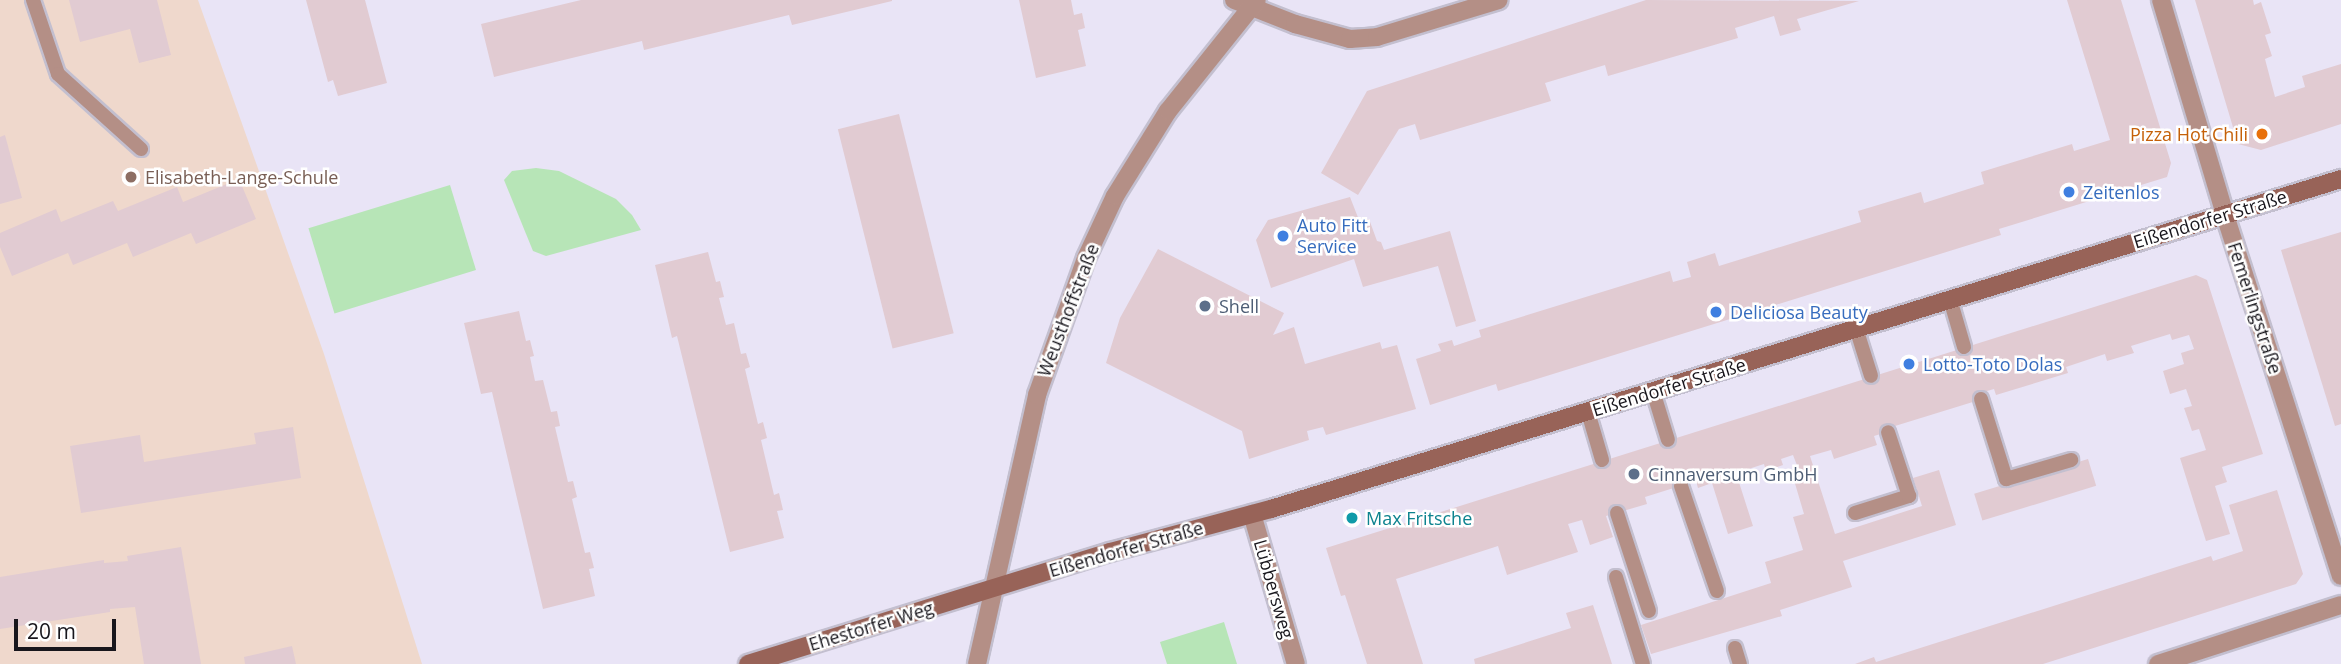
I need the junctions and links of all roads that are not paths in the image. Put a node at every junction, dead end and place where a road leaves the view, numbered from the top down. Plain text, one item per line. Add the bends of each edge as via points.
1 (33, 0) edge
2 (1234, 0) edge
3 (1499, 0) edge
4 (2161, 0) edge
5 (1254, 4) edge
6 (141, 149) dead end
7 (2341, 179) edge
8 (2225, 215) junction
9 (1950, 299) junction
10 (1856, 328) junction
11 (1964, 347) dead end
12 (1871, 376) dead end
13 (1653, 391) junction
14 (1981, 399) dead end
15 (1588, 412) junction
16 (1888, 432) dead end
17 (1668, 440) dead end
18 (1602, 460) dead end
19 (2071, 460) dead end
20 (1681, 486) dead end
21 (1617, 513) dead end
22 (1855, 513) dead end
23 (1252, 514) junction
24 (2341, 576) edge
25 (1616, 577) dead end
26 (994, 587) junction
27 (1717, 591) dead end
28 (2341, 605) edge
29 (1649, 611) dead end
30 (1735, 648) dead end
31 (748, 664) edge
32 (978, 664) edge
33 (1296, 664) edge
34 (1643, 664) edge
35 (1740, 664) edge
36 (2158, 664) edge

1 - 6 lane via 58,74
2 - 5 street
3 - 5 street via 1377,37 1350,39
4 - 8 street, Femerlingstraße
5 - 26 street, Weusthoffstraße via 1168,111 1115,196 1086,258 1037,395
7 - 8 main road, Eißendorfer Straße
8 - 9 main road, Eißendorfer Straße
8 - 24 street, Femerlingstraße
9 - 10 main road, Eißendorfer Straße
9 - 11 lane
10 - 12 lane
10 - 13 main road, Eißendorfer Straße
13 - 15 main road, Eißendorfer Straße
13 - 17 lane
14 - 19 lane via 2006,480
15 - 18 lane
15 - 23 main road, Eißendorfer Straße
16 - 22 lane via 1909,496
20 - 27 lane
21 - 29 lane
23 - 26 main road, Eißendorfer Straße
23 - 33 street, Lübbersweg
25 - 34 lane
26 - 31 main road, Ehestorfer Weg
26 - 32 street, Weusthoffstraße
28 - 36 street
30 - 35 lane

